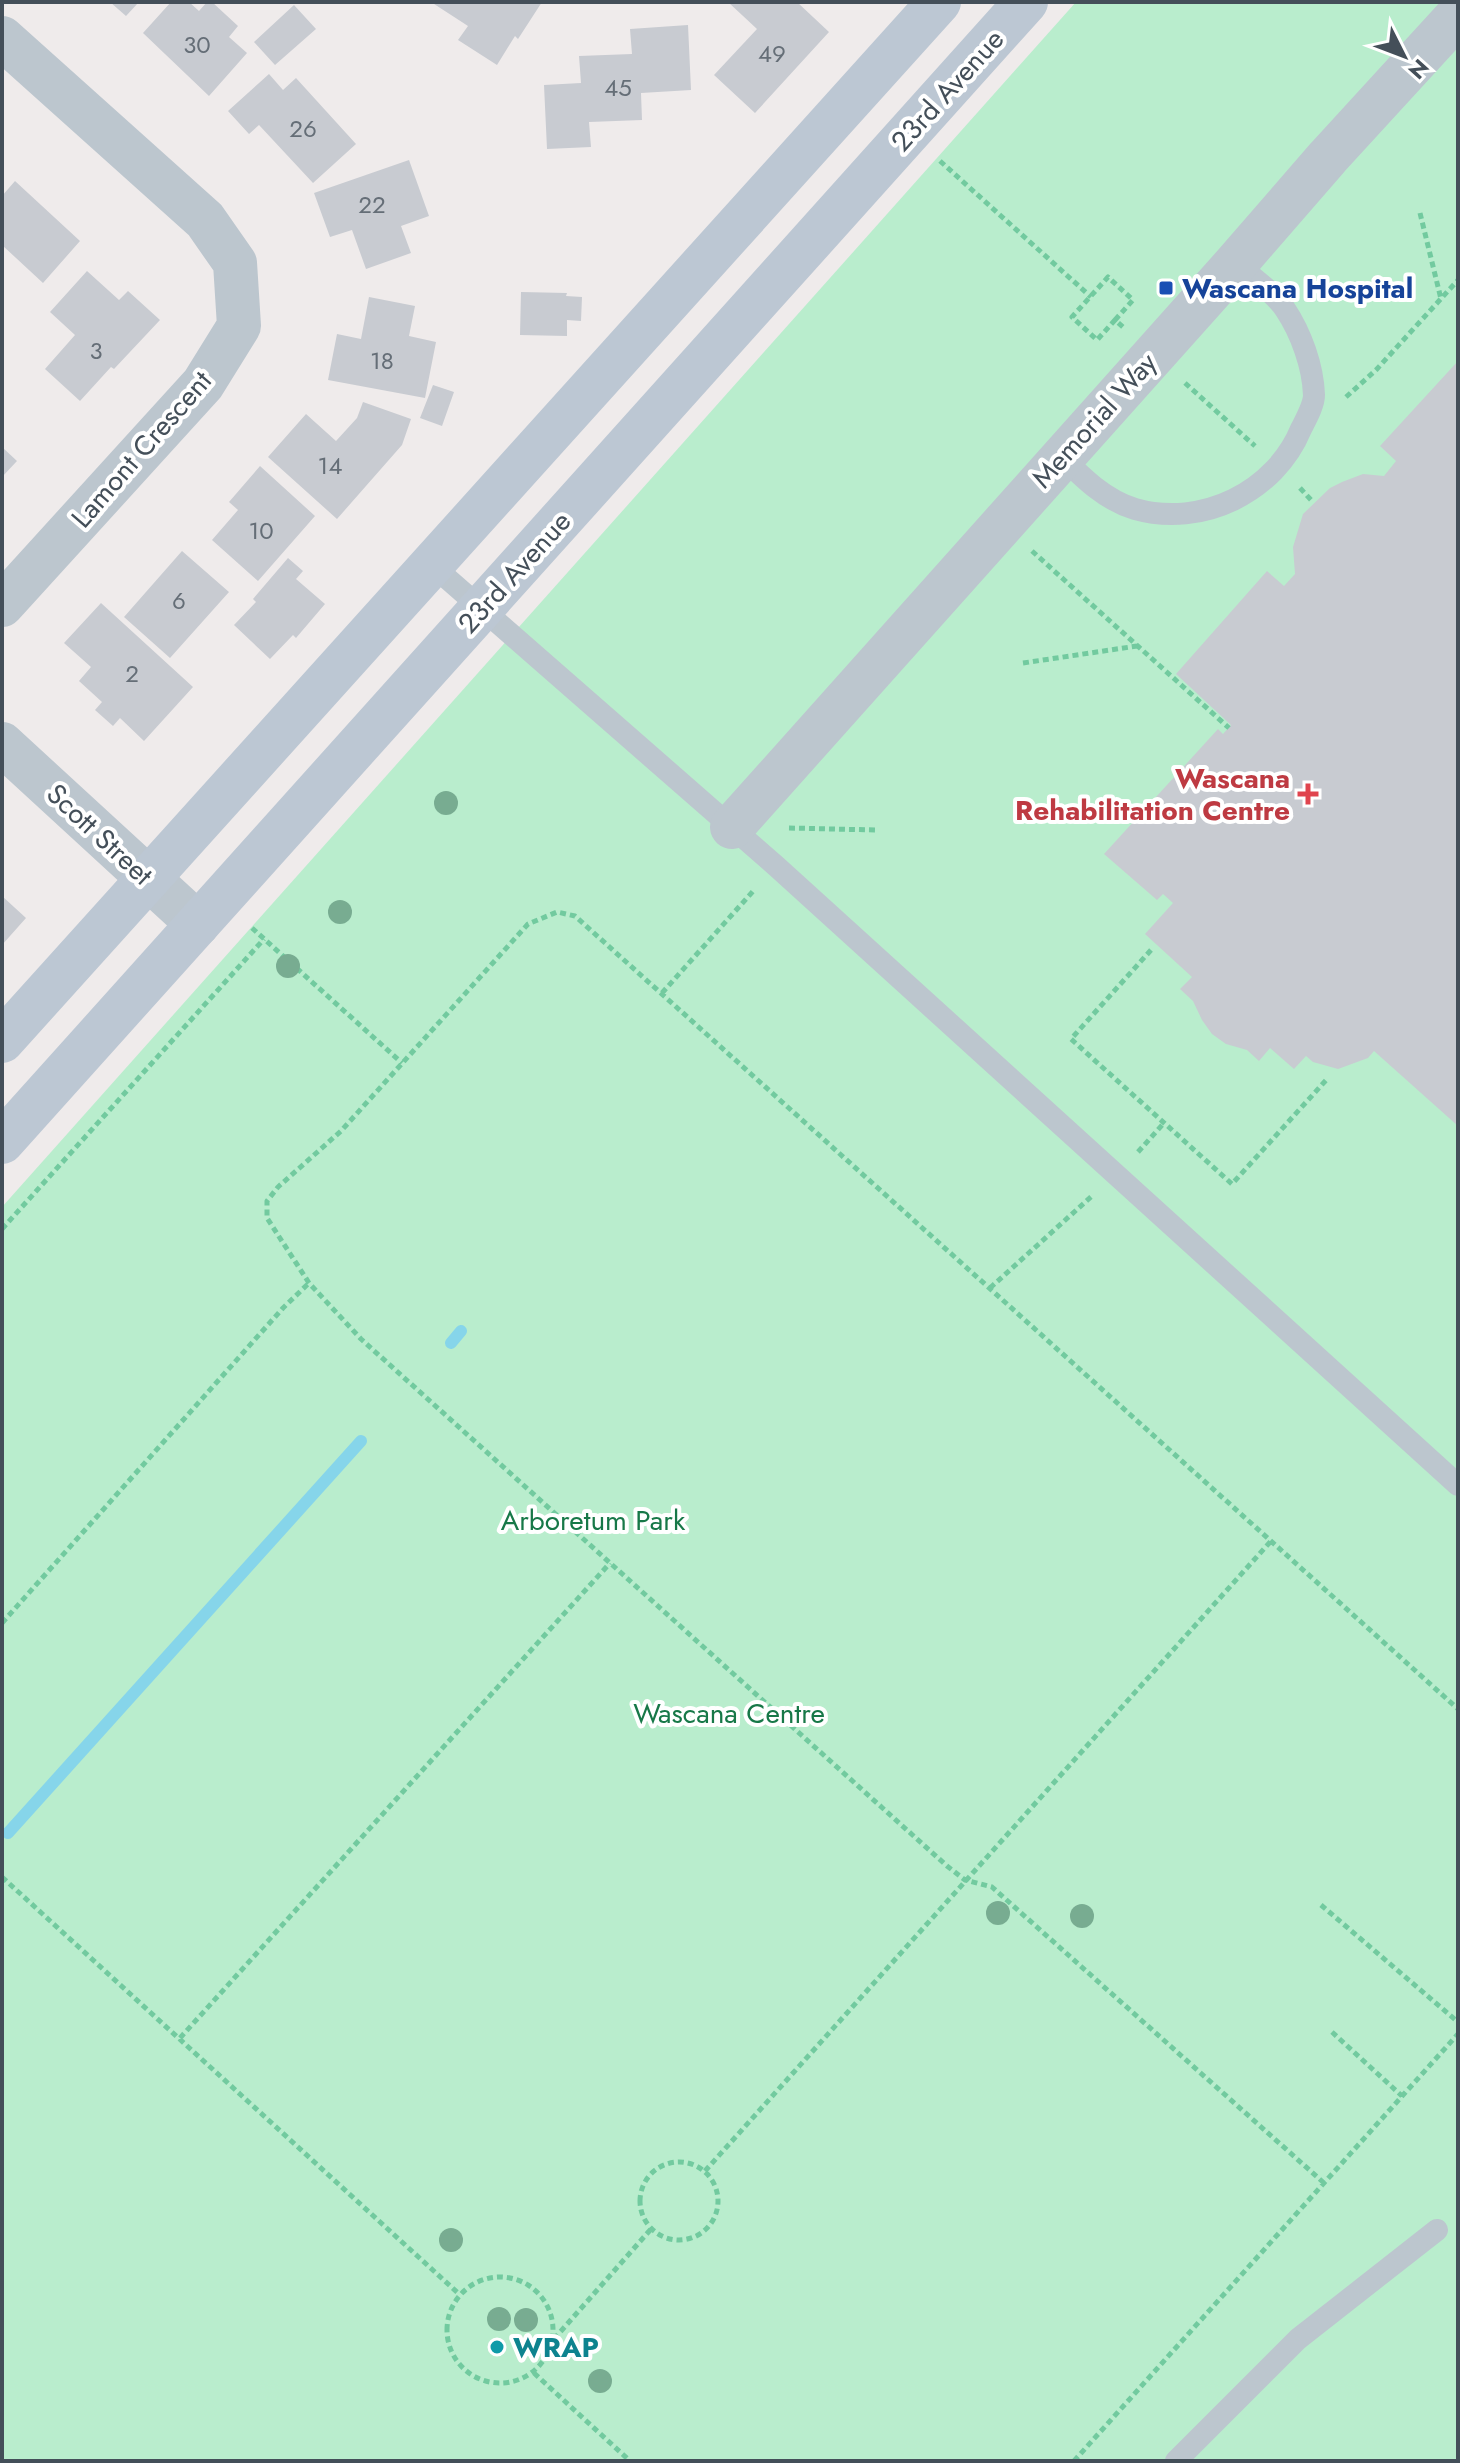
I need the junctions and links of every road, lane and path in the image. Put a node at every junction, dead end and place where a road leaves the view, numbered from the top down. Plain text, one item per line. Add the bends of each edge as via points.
1 (939, 2) edge
2 (1026, 2) edge
3 (1458, 15) edge
4 (2, 38) edge
5 (908, 133) junction
6 (1420, 213) dead end
7 (1236, 263) junction
8 (1458, 280) edge
9 (1441, 299) junction
10 (1115, 320) dead end
11 (1295, 443) junction
12 (1061, 456) junction
13 (1002, 523) junction
14 (433, 566) junction
15 (2, 605) edge
16 (481, 609) junction
17 (1138, 646) junction
18 (1023, 663) dead end
19 (1229, 728) dead end
20 (2, 744) edge
21 (732, 827) junction
22 (876, 830) dead end
23 (776, 866) junction
24 (149, 880) junction
25 (198, 924) junction
26 (1151, 950) dead end
27 (662, 993) junction
28 (2, 1041) edge
29 (402, 1063) junction
30 (1328, 1078) dead end
31 (1164, 1123) junction
32 (2, 1142) edge
33 (1136, 1155) dead end
34 (1091, 1197) dead end
35 (2, 1229) edge
36 (309, 1283) junction
37 (990, 1288) junction
38 (1458, 1485) edge
39 (1271, 1541) junction
40 (610, 1563) junction
41 (2, 1623) edge
42 (1458, 1709) edge
43 (2, 1877) edge
44 (965, 1880) junction
45 (1321, 1905) dead end
46 (1458, 2022) edge
47 (1332, 2032) dead end
48 (1458, 2034) edge
49 (180, 2038) junction
50 (1402, 2096) junction
51 (705, 2171) junction
52 (1324, 2183) junction
53 (651, 2229) junction
54 (1437, 2230) dead end
55 (459, 2294) junction
56 (553, 2340) junction
57 (533, 2372) junction
58 (630, 2461) edge
59 (1074, 2461) edge
60 (1176, 2461) edge

1 - 14 main road
2 - 5 main road, 23rd Avenue
3 - 7 street, Memorial Way
4 - 15 street, Lamont Crescent via 205,220 235,263 239,326 203,384
5 - 10 path via 1091,297 1108,277 1133,300
5 - 16 main road, 23rd Avenue
6 - 9 path
7 - 11 lane via 1284,306 1303,342 1315,398
7 - 12 street, Memorial Way
8 - 9 path
9 - 11 path via 1376,370
11 - 12 lane via 1263,483 1224,505 1180,514 1135,508 1095,489
12 - 13 street, Memorial Way
13 - 17 path
13 - 21 street, Memorial Way
14 - 16 lane
14 - 24 main road
16 - 21 lane
16 - 25 main road, 23rd Avenue
17 - 18 path
17 - 19 path
20 - 24 street, Scott Street
21 - 22 path
21 - 23 lane
23 - 27 path
23 - 38 lane
24 - 25 street, Scott Street
24 - 28 main road
25 - 32 main road, 23rd Avenue
26 - 31 path via 1071,1039
27 - 29 path via 575,916 557,912 528,924
27 - 37 path
29 - 35 path via 264,939
29 - 36 path via 267,1201 267,1218
30 - 31 path via 1232,1184
31 - 33 path
34 - 37 path
36 - 40 path via 361,1339
36 - 41 path
37 - 39 path
39 - 42 path
39 - 44 path
40 - 44 path
40 - 49 path
43 - 49 path
44 - 51 path
44 - 52 path via 992,1887
45 - 46 path
47 - 50 path
48 - 50 path
49 - 55 path
50 - 52 path
51 - 53 path via 677,2161 650,2174 640,2202
51 - 53 path via 718,2195 712,2222 690,2238 662,2236
52 - 59 path
53 - 56 path
54 - 60 lane via 1298,2339
55 - 56 path via 494,2276 532,2286 546,2301
55 - 57 path via 445,2331 460,2367 495,2384
56 - 57 path
57 - 58 path

